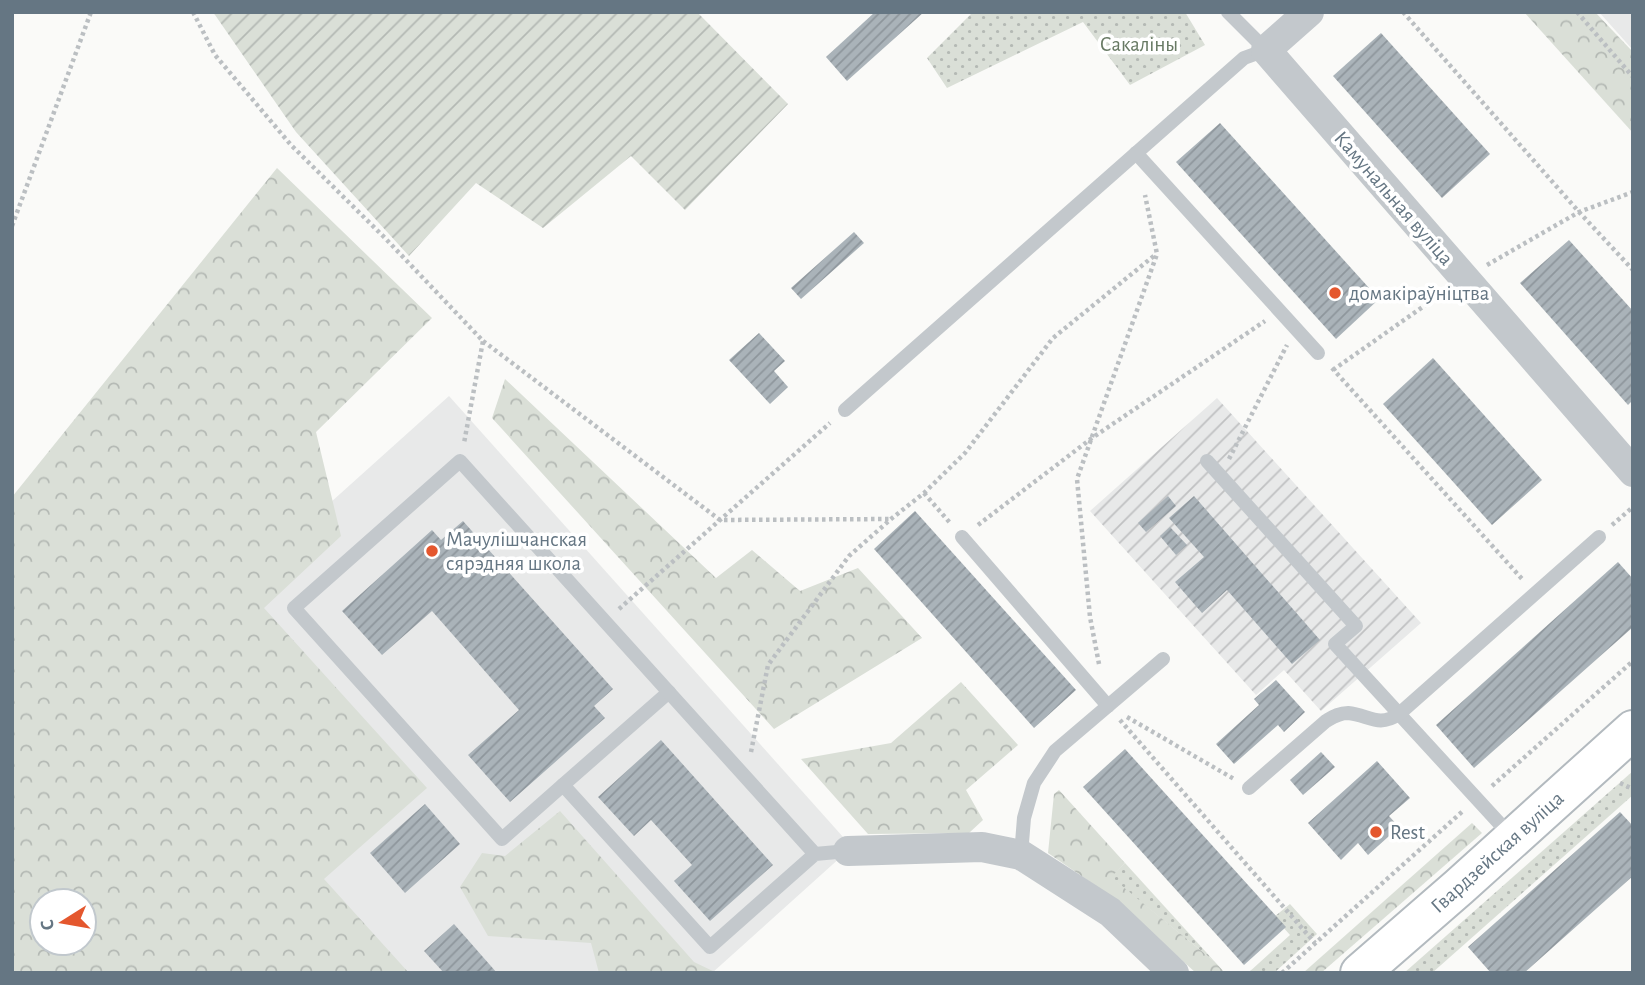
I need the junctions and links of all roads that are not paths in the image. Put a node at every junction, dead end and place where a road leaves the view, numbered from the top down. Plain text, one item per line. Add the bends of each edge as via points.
1 (1228, 12) edge
2 (1309, 12) edge
3 (1266, 50) junction
4 (1136, 153) junction
5 (1318, 353) road end
6 (845, 410) road end
7 (1207, 461) dead end
8 (1633, 472) edge
9 (961, 537) road end
10 (1599, 537) road end
11 (1163, 659) dead end
12 (669, 692) junction
13 (1108, 706) junction
14 (1399, 714) junction
15 (1633, 730) edge
16 (563, 785) junction
17 (1249, 788) road end
18 (1512, 838) junction
19 (848, 851) joint
20 (815, 854) junction
21 (1021, 855) junction
22 (1361, 972) edge
23 (1174, 973) edge

1 - 3 lane
2 - 3 street
3 - 4 lane via 1244,58
3 - 8 street, Камунальная вуліца
4 - 5 lane
4 - 6 lane
7 - 14 lane via 1356,626 1335,644
9 - 13 lane
10 - 14 lane
11 - 13 lane
12 - 16 lane
12 - 16 lane via 460,461 294,608 502,839
12 - 20 lane
13 - 21 lane via 1055,751 1034,783 1024,818
14 - 17 lane via 1378,721 1348,713 1336,715
14 - 18 lane
15 - 18 street, Гвардзейская вуліца
16 - 20 lane via 710,947
18 - 22 street, Гвардзейская вуліца
19 - 20 lane
19 - 21 street via 982,847
21 - 23 street via 1110,912

